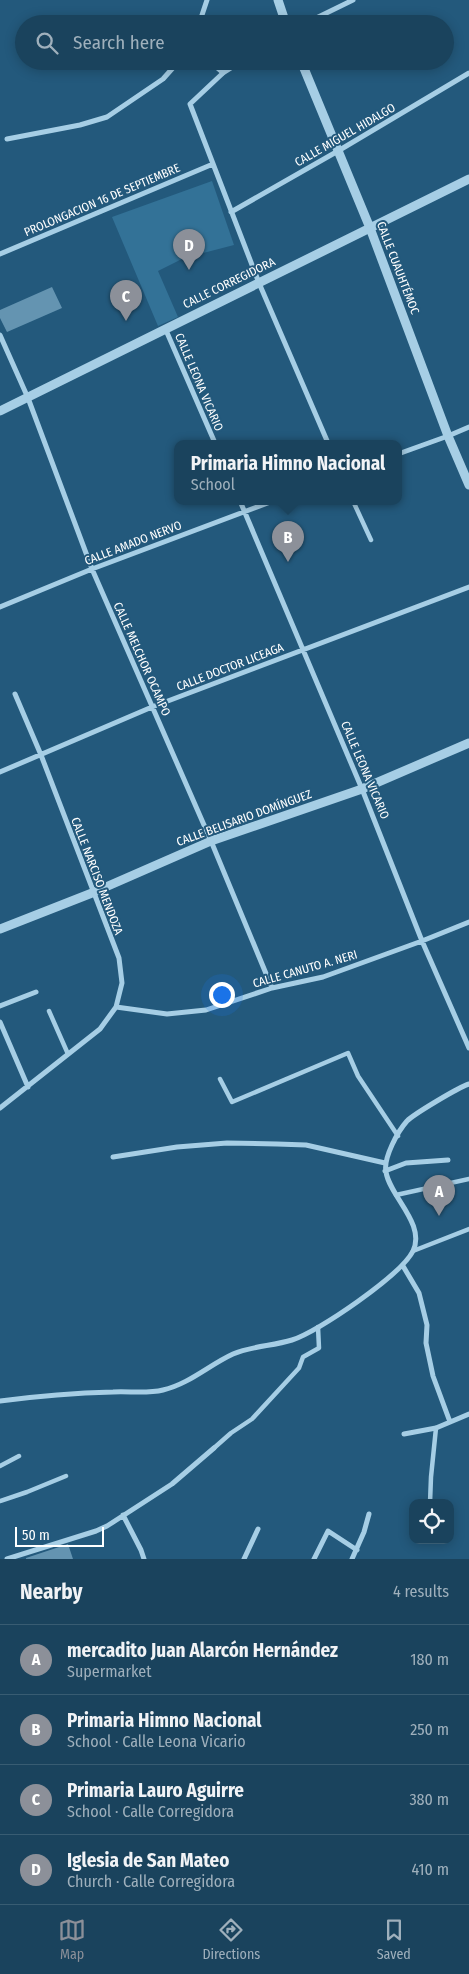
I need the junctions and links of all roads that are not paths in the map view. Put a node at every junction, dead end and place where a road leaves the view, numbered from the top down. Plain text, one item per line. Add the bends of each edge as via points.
1 (206, 0) edge
2 (278, 0) edge
3 (353, 0) edge
4 (202, 15) edge
5 (283, 15) edge
6 (322, 15) edge
7 (171, 70) edge
8 (220, 70) edge
9 (228, 70) edge
10 (305, 70) edge
11 (224, 73) junction
12 (469, 73) edge
13 (7, 139) dead end
14 (338, 151) junction
15 (213, 164) junction
16 (469, 179) edge
17 (231, 212) junction
18 (370, 228) junction
19 (0, 254) edge
20 (259, 283) junction
21 (165, 328) junction
22 (0, 335) edge
23 (28, 398) junction
24 (0, 411) edge
25 (469, 427) edge
26 (448, 436) junction
27 (214, 440) edge
28 (327, 440) edge
29 (402, 453) edge
30 (469, 485) edge
31 (242, 505) edge
32 (263, 505) edge
33 (356, 505) edge
34 (245, 512) junction
35 (372, 540) dead end
36 (92, 569) junction
37 (469, 587) edge
38 (0, 607) edge
39 (303, 650) junction
40 (15, 694) dead end
41 (152, 707) junction
42 (469, 742) edge
43 (41, 755) junction
44 (0, 772) edge
45 (362, 788) junction
46 (211, 841) junction
47 (92, 894) junction
48 (469, 922) edge
49 (0, 929) edge
50 (422, 941) junction
51 (272, 988) junction
52 (36, 992) dead end
53 (0, 1006) edge
54 (116, 1007) junction
55 (48, 1011) dead end
56 (0, 1022) edge
57 (469, 1048) edge
58 (68, 1054) junction
59 (220, 1079) dead end
60 (469, 1084) edge
61 (28, 1087) junction
62 (0, 1108) edge
63 (398, 1136) junction
64 (113, 1157) dead end
65 (448, 1160) dead end
66 (385, 1163) junction
67 (385, 1170) junction
68 (469, 1178) edge
69 (396, 1195) junction
70 (469, 1229) edge
71 (413, 1251) junction
72 (404, 1266) junction
73 (318, 1328) junction
74 (0, 1401) edge
75 (469, 1414) edge
76 (450, 1422) junction
77 (436, 1428) junction
78 (404, 1434) dead end
79 (214, 1448) joint
80 (19, 1456) dead end
81 (0, 1466) edge
82 (66, 1476) dead end
83 (430, 1499) edge
84 (0, 1501) edge
85 (369, 1514) dead end
86 (123, 1515) junction
87 (258, 1529) dead end
88 (357, 1550) junction
89 (7, 1559) edge
90 (144, 1559) edge
91 (244, 1559) edge
92 (314, 1559) edge
93 (352, 1559) edge

1 - 4 street
2 - 5 street
3 - 6 street
7 - 13 street via 163,79 107,117
8 - 11 street
9 - 11 street
10 - 14 street, CALLE CUAUHTÉMOC
11 - 15 street via 190,104
12 - 14 street, CALLE MIGUEL HIDALGO
14 - 17 street, CALLE MIGUEL HIDALGO
14 - 18 street, CALLE CUAUHTÉMOC
15 - 17 street
15 - 19 street, PROLONGACION 16 DE SEPTIEMBRE
16 - 18 street, CALLE CORREGIDORA
17 - 20 street
18 - 20 street, CALLE CORREGIDORA
18 - 26 street, CALLE CUAUHTÉMOC
20 - 21 street, CALLE CORREGIDORA
20 - 28 street
21 - 23 street, CALLE CORREGIDORA
21 - 27 street, CALLE LEONA VICARIO
22 - 23 street, CALLE MELCHOR OCAMPO
23 - 24 street, CALLE CORREGIDORA
23 - 36 street, CALLE MELCHOR OCAMPO
25 - 26 street
26 - 29 street
26 - 30 street, CALLE CUAUHTÉMOC
31 - 34 street, CALLE LEONA VICARIO
32 - 34 street, CALLE AMADO NERVO
33 - 35 street
34 - 36 street, CALLE AMADO NERVO
34 - 39 street, CALLE LEONA VICARIO
36 - 38 street, CALLE AMADO NERVO
36 - 41 street, CALLE MELCHOR OCAMPO
37 - 39 street, CALLE DOCTOR LICEAGA
39 - 41 street, CALLE DOCTOR LICEAGA
39 - 45 street, CALLE LEONA VICARIO
40 - 43 street, CALLE NARCISO MENDOZA
41 - 43 street, CALLE DOCTOR LICEAGA
41 - 46 street, CALLE MELCHOR OCAMPO
42 - 45 street, CALLE BELISARIO DOMÍNGUEZ
43 - 44 street, CALLE DOCTOR LICEAGA
43 - 47 street, CALLE NARCISO MENDOZA
45 - 46 street, CALLE BELISARIO DOMÍNGUEZ
45 - 50 street, CALLE LEONA VICARIO
46 - 47 street, CALLE BELISARIO DOMÍNGUEZ
46 - 51 street, CALLE MELCHOR OCAMPO
47 - 49 street, CALLE BELISARIO DOMÍNGUEZ
47 - 54 street, CALLE NARCISO MENDOZA via 119,958 122,982
48 - 50 street, CALLE CANUTO A. NERI
50 - 51 street, CALLE CANUTO A. NERI via 323,977
50 - 57 street, CALLE LEONA VICARIO
51 - 54 street, CALLE CANUTO A. NERI via 206,1010 167,1014
52 - 53 street
54 - 58 street via 100,1029
55 - 58 street
56 - 61 street
58 - 61 street
59 - 63 street via 232,1102 348,1053 358,1076
60 - 63 street via 408,1120
61 - 62 street
63 - 66 street
64 - 66 street via 227,1143 278,1144 306,1145
65 - 67 street via 406,1163
66 - 67 street
67 - 69 street
68 - 69 street
69 - 71 street via 413,1225 416,1241
70 - 71 street
71 - 72 street
72 - 73 street
72 - 76 street via 419,1293 433,1376
73 - 74 street via 292,1340 234,1354 195,1377 161,1390 51,1395
73 - 79 street via 319,1348 303,1357 299,1368 252,1419
75 - 76 street
76 - 77 street
77 - 78 street
77 - 83 street
79 - 86 street via 172,1484
80 - 81 street
82 - 84 street
85 - 88 street
86 - 89 street via 96,1531
86 - 90 street
87 - 91 street
88 - 92 street via 328,1531
88 - 93 street

